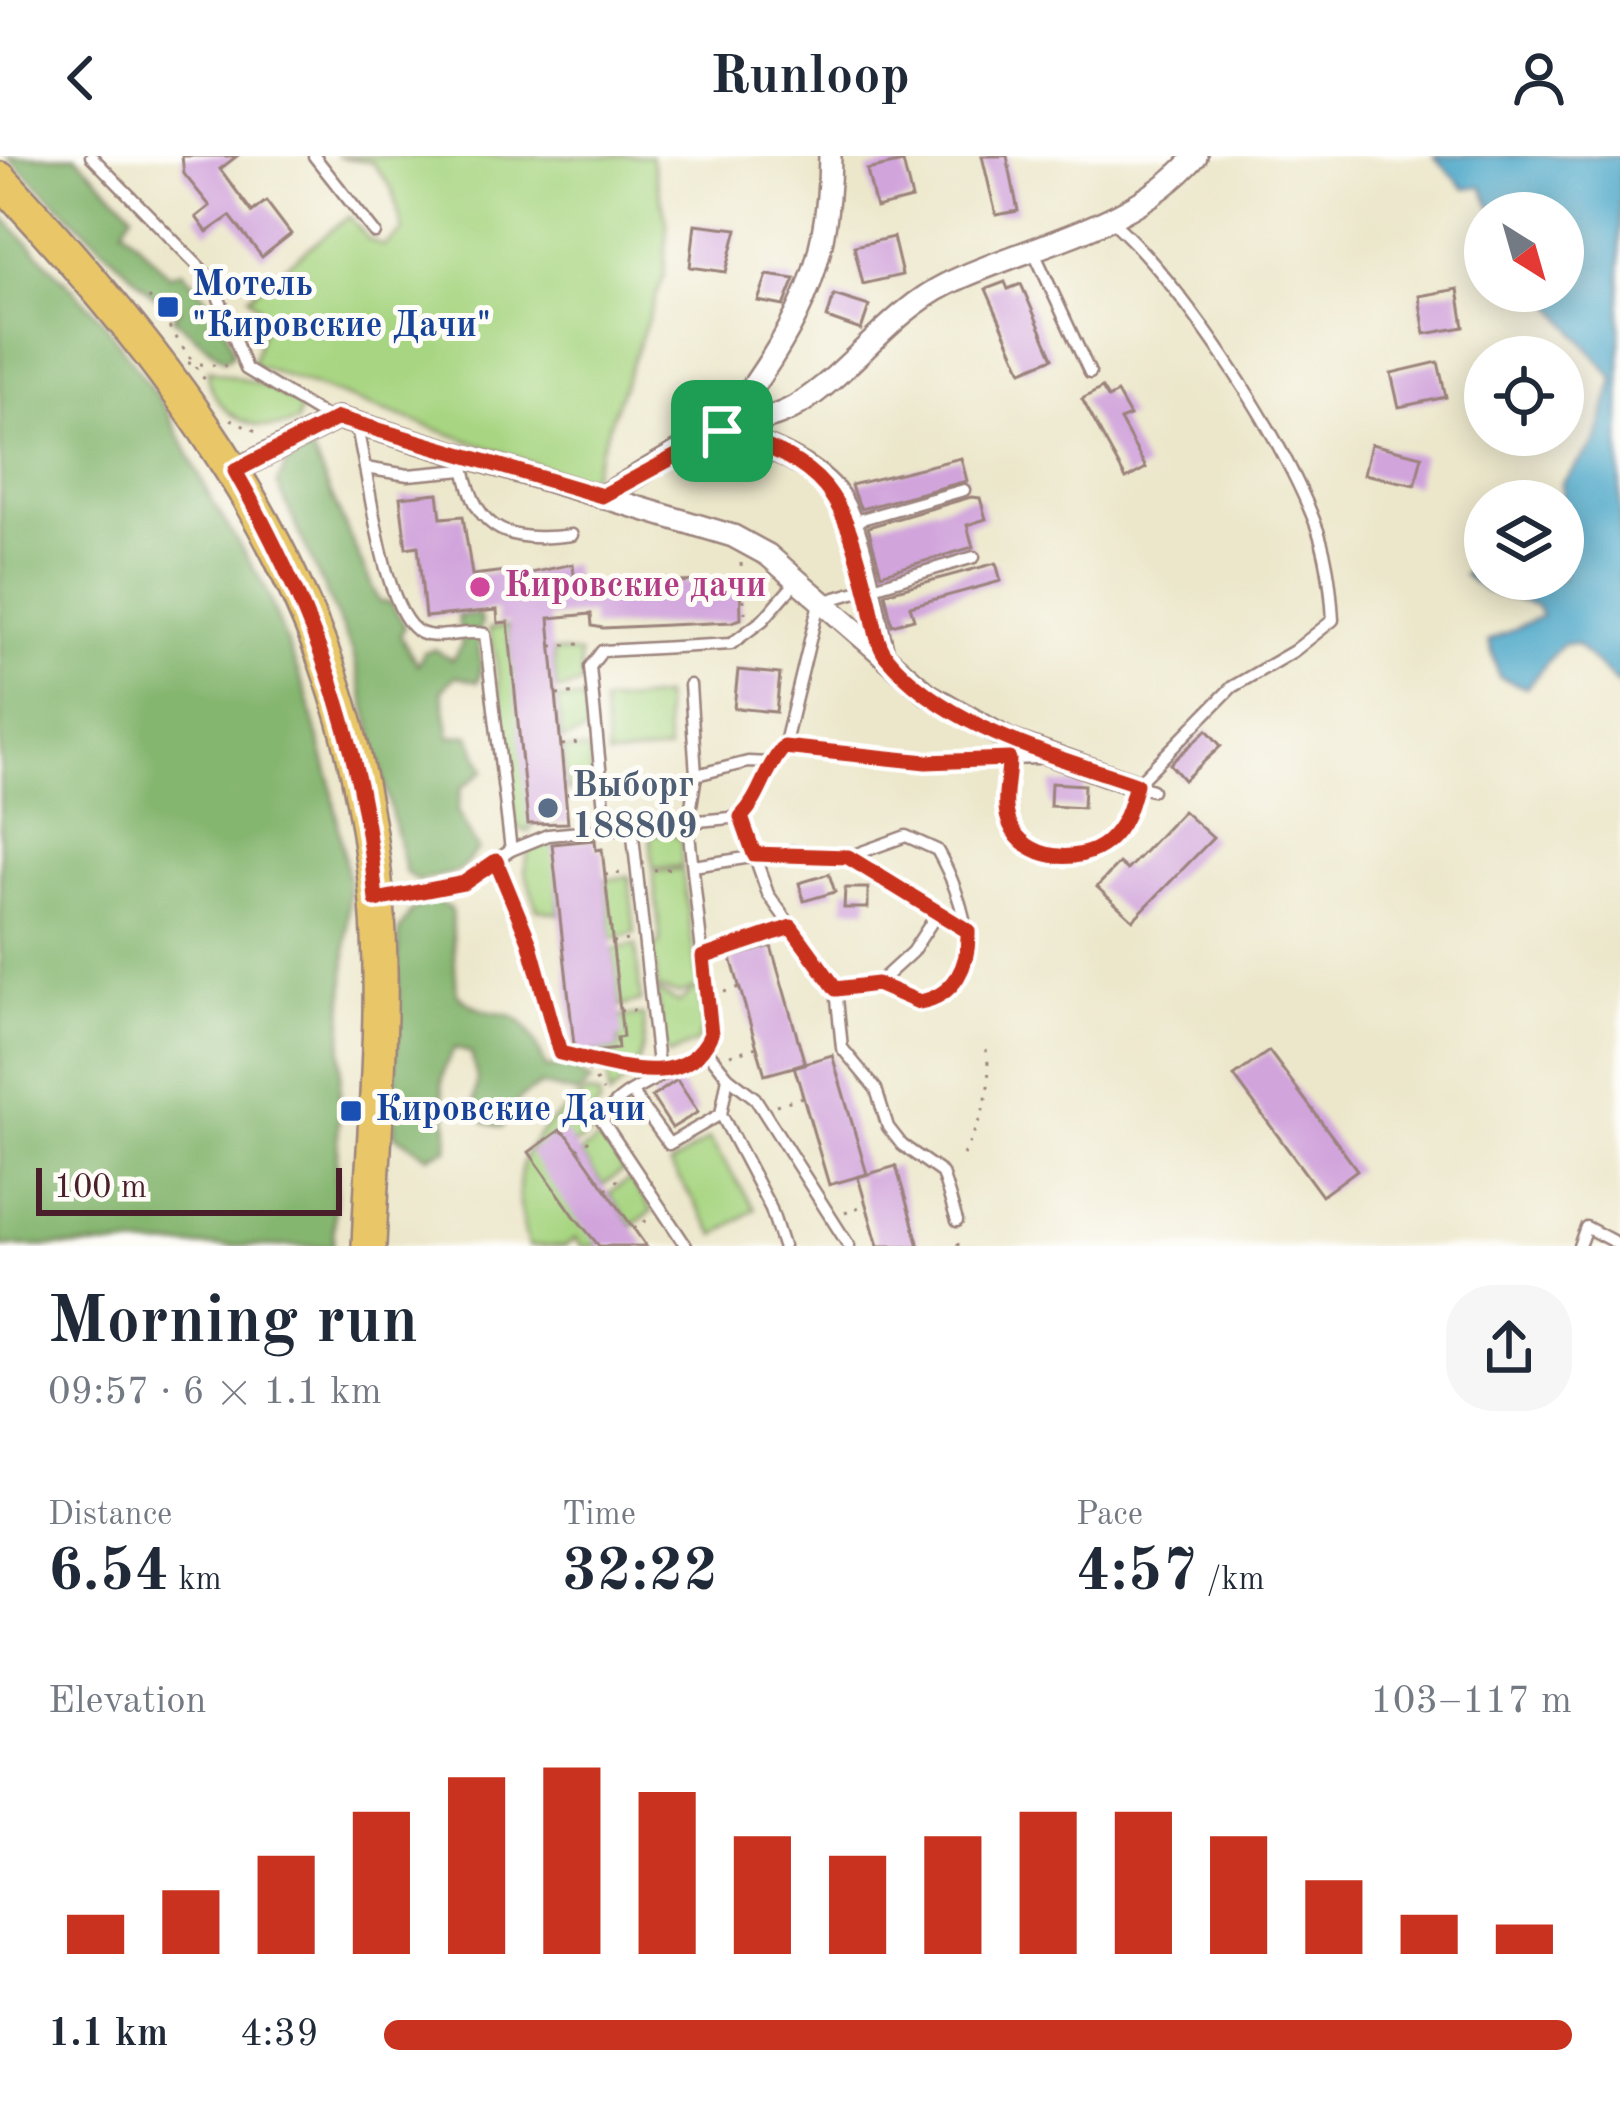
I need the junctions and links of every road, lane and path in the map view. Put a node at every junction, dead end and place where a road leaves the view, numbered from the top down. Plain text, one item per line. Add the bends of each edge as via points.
1 (314, 156) edge
2 (830, 156) edge
3 (1196, 156) edge
4 (98, 158) edge
5 (0, 179) edge
6 (1111, 220) junction
7 (375, 233) dead end
8 (1034, 250) junction
9 (148, 297) dead end
10 (195, 363) junction
11 (246, 369) junction
12 (1090, 373) dead end
13 (215, 395) dead end
14 (224, 412) dead end
15 (329, 419) junction
16 (356, 422) junction
17 (722, 431) junction
18 (269, 433) dead end
19 (463, 462) junction
20 (365, 468) junction
21 (235, 471) junction
22 (964, 490) dead end
23 (602, 496) junction
24 (848, 523) junction
25 (572, 535) dead end
26 (736, 537) junction
27 (974, 556) dead end
28 (797, 581) junction
29 (866, 587) junction
30 (819, 603) junction
31 (745, 637) junction
32 (552, 646) dead end
33 (883, 653) junction
34 (593, 657) junction
35 (690, 685) dead end
36 (592, 692) junction
37 (557, 695) dead end
38 (597, 741) junction
39 (562, 745) dead end
40 (784, 747) junction
41 (1009, 749) junction
42 (769, 763) junction
43 (696, 776) junction
44 (1144, 787) junction
45 (602, 790) junction
46 (567, 794) dead end
47 (741, 817) junction
48 (688, 825) junction
49 (632, 827) junction
50 (606, 828) junction
51 (511, 850) junction
52 (754, 854) junction
53 (848, 857) junction
54 (496, 861) junction
55 (692, 866) junction
56 (637, 871) junction
57 (376, 900) junction
58 (937, 914) junction
59 (791, 927) junction
60 (968, 931) junction
61 (703, 957) junction
62 (877, 984) junction
63 (836, 989) junction
64 (985, 1045) dead end
65 (757, 1047) dead end
66 (705, 1048) junction
67 (560, 1053) joint
68 (579, 1057) junction
69 (714, 1060) junction
70 (659, 1074) junction
71 (728, 1077) junction
72 (632, 1093) junction
73 (803, 1096) dead end
74 (762, 1109) junction
75 (607, 1111) junction
76 (722, 1114) junction
77 (604, 1130) junction
78 (577, 1149) dead end
79 (963, 1154) dead end
80 (632, 1170) junction
81 (606, 1189) dead end
82 (866, 1204) dead end
83 (832, 1219) junction
84 (957, 1221) dead end
85 (1620, 1245) edge
86 (369, 1246) edge
87 (686, 1246) edge
88 (783, 1246) edge
89 (849, 1246) edge
90 (1579, 1246) edge

1 - 7 lane
2 - 17 street via 815,277 787,340
3 - 6 street
4 - 11 lane via 212,280
5 - 21 main road via 134,327
6 - 8 street
6 - 44 lane via 1164,270 1281,452 1325,553 1333,620 1232,687
8 - 12 lane
8 - 17 street via 931,294 796,407
9 - 10 path
10 - 11 path
10 - 13 path
11 - 15 lane
14 - 18 path
15 - 16 street
15 - 21 street
16 - 19 street
16 - 20 lane
17 - 23 street
17 - 24 street via 831,486
19 - 20 lane via 408,476
19 - 23 street
19 - 25 lane via 478,513 496,530 535,540
20 - 51 lane via 396,601 411,626 425,635 485,634
21 - 57 main road via 337,692
22 - 24 lane
23 - 26 street
24 - 29 street
26 - 28 street
26 - 31 path
27 - 29 lane
28 - 30 street
28 - 31 lane
29 - 30 lane
29 - 33 street
30 - 33 street
30 - 40 lane
31 - 34 lane
32 - 34 path via 579,644
33 - 41 street
34 - 36 lane
35 - 43 lane
36 - 37 path
36 - 38 lane
38 - 39 path
38 - 45 lane
40 - 41 lane via 926,762
40 - 42 lane
41 - 44 street
41 - 44 lane via 1009,823 1019,841 1054,856 1109,840
42 - 43 lane
42 - 47 lane via 758,800
43 - 48 lane
45 - 46 path
45 - 50 lane
47 - 48 lane
47 - 52 lane
48 - 49 lane
48 - 55 lane
49 - 50 lane
49 - 56 lane
50 - 51 lane via 548,835
51 - 54 lane
52 - 53 lane
52 - 55 lane
52 - 59 lane
53 - 58 lane
53 - 60 lane via 906,836 922,840 948,870
54 - 57 lane via 464,883
54 - 67 lane via 529,941
55 - 56 path
55 - 61 lane
56 - 70 lane
57 - 86 main road
58 - 60 lane
58 - 62 lane
59 - 61 path
59 - 63 lane
60 - 62 lane via 961,973 932,1000
61 - 66 lane via 711,1034
62 - 63 lane
63 - 84 lane via 842,1048 876,1089 902,1145 942,1173
64 - 79 path via 989,1104
65 - 69 path
66 - 69 lane
66 - 70 lane
67 - 68 path
68 - 70 path
68 - 75 path via 595,1072
69 - 71 lane
70 - 72 lane
71 - 74 lane
71 - 76 lane
72 - 75 lane
72 - 76 lane via 669,1144
73 - 74 path
74 - 83 lane
75 - 77 lane
76 - 88 lane
77 - 78 path
77 - 80 lane
80 - 81 path
80 - 87 lane
82 - 83 path
83 - 89 lane
85 - 90 lane via 1586,1227

